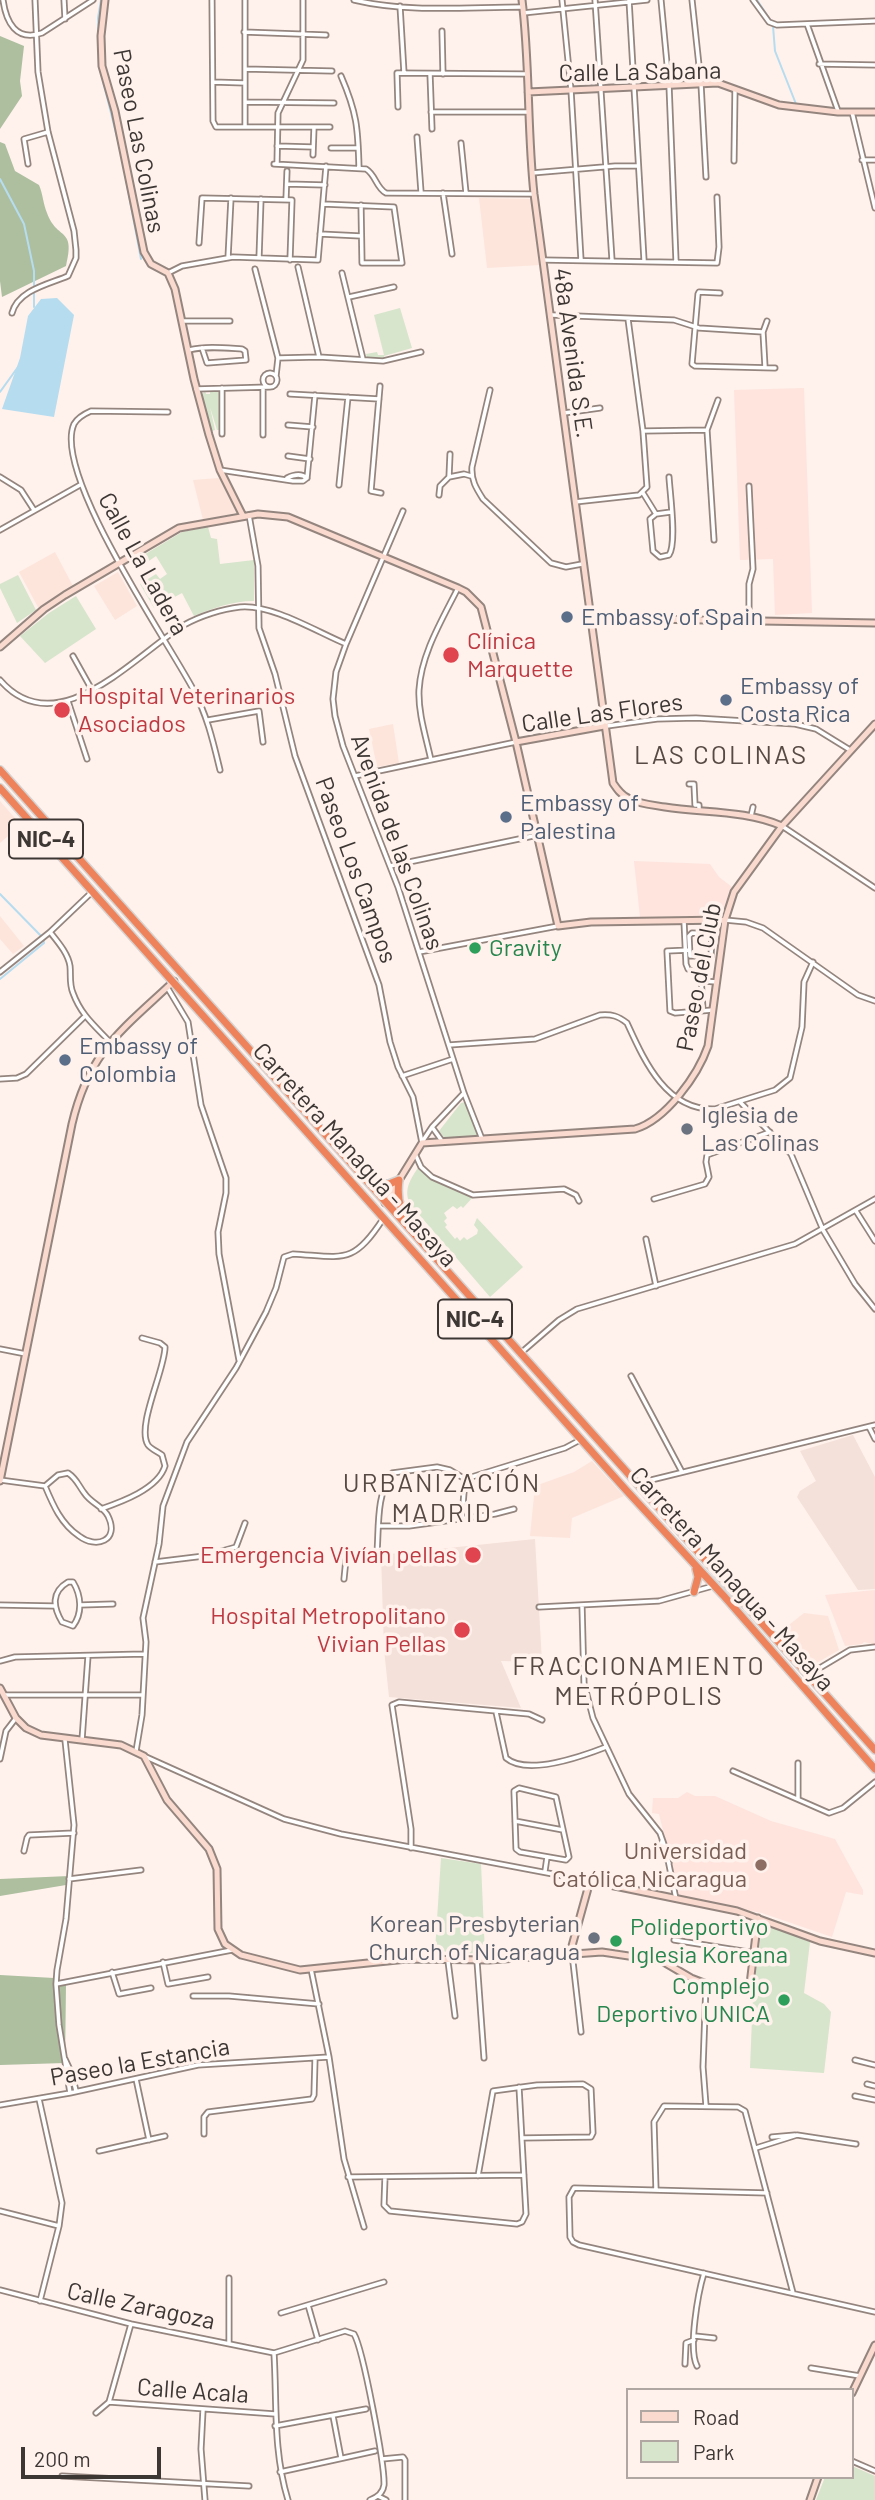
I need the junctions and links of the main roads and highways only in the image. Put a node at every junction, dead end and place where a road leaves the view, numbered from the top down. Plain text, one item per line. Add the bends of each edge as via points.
1 (0, 770) edge
2 (0, 788) edge
3 (71, 850) junction
4 (93, 891) junction
5 (135, 921) junction
6 (326, 1134) junction
7 (323, 1149) junction
8 (385, 1203) junction
9 (433, 1256) junction
10 (420, 1257) junction
11 (695, 1549) junction
12 (692, 1562) junction
13 (713, 1586) junction
14 (694, 1592) road end
15 (745, 1604) junction
16 (790, 1654) junction
17 (780, 1662) junction
18 (801, 1667) junction
19 (793, 1676) junction
20 (875, 1750) edge
21 (875, 1769) edge

1 - 3 highway, Carretera Managua - Masaya / NIC-4
2 - 4 highway, Carretera Managua - Masaya / NIC-4
3 - 4 highway
3 - 5 highway, Carretera Managua - Masaya / NIC-4
4 - 5 highway
4 - 7 highway, Carretera Managua - Masaya / NIC-4
5 - 6 highway, Carretera Managua - Masaya / NIC-4
6 - 8 highway, Carretera Managua - Masaya / NIC-4
6 - 9 highway via 380,1184 399,1180 400,1208
7 - 8 highway via 377,1201
7 - 10 highway, Carretera Managua - Masaya / NIC-4
8 - 9 highway, Carretera Managua - Masaya / NIC-4
8 - 10 highway via 385,1212
9 - 11 highway, Carretera Managua - Masaya / NIC-4
10 - 12 highway, Carretera Managua - Masaya / NIC-4
11 - 13 highway via 714,1578
11 - 15 highway, Carretera Managua - Masaya / NIC-4
12 - 13 highway, Carretera Managua - Masaya / NIC-4
12 - 14 highway via 698,1577
13 - 15 highway via 730,1591
13 - 17 highway, Carretera Managua - Masaya / NIC-4
15 - 16 highway, Carretera Managua - Masaya / NIC-4
16 - 17 highway via 789,1663
16 - 18 highway, Carretera Managua - Masaya / NIC-4
17 - 19 highway, Carretera Managua - Masaya / NIC-4
18 - 19 highway via 794,1668
18 - 20 highway, Carretera Managua - Masaya / NIC-4
19 - 21 highway, Carretera Managua - Masaya / NIC-4

